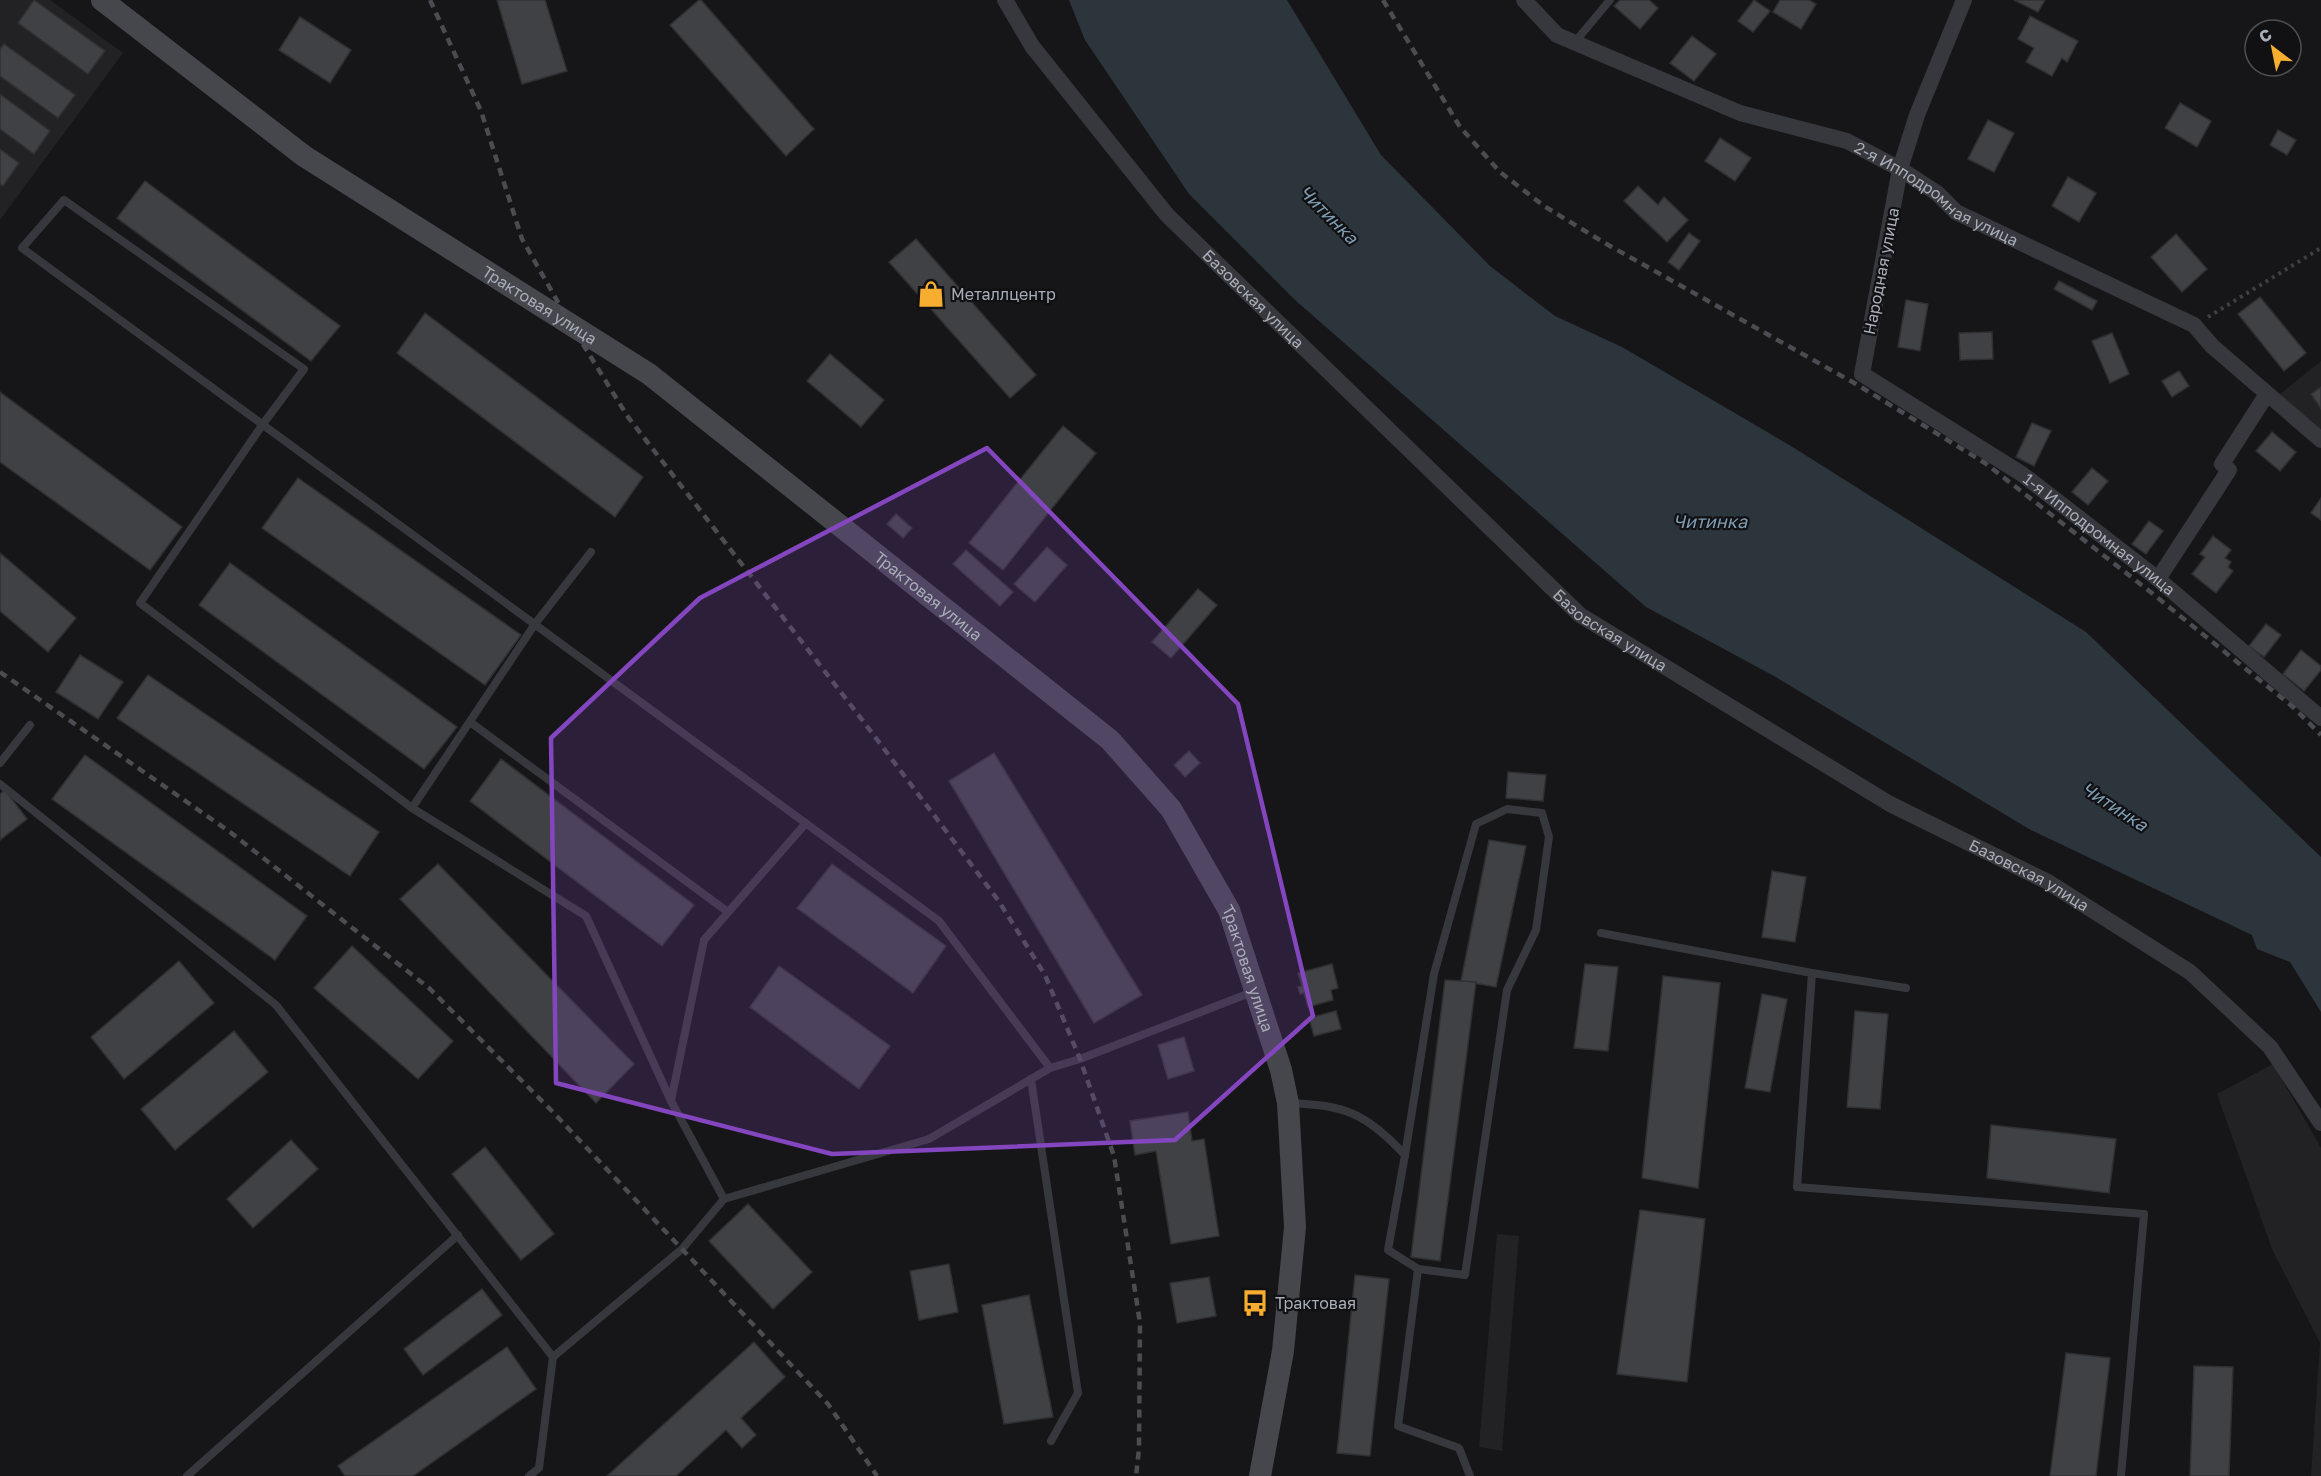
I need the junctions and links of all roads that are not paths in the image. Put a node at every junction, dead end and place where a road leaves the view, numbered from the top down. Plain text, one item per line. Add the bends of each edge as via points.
1 (102, 0) edge
2 (1005, 0) edge
3 (1524, 0) edge
4 (1610, 0) edge
5 (1964, 0) edge
6 (1575, 42) junction
7 (1900, 169) junction
8 (1862, 374) joint
9 (2267, 394) junction
10 (263, 424) junction
11 (2321, 440) edge
12 (591, 552) dead end
13 (2158, 579) junction
14 (535, 624) junction
15 (2321, 718) edge
16 (470, 722) junction
17 (30, 725) dead end
18 (0, 763) edge
19 (0, 784) edge
20 (412, 808) junction
21 (806, 823) junction
22 (728, 912) junction
23 (1601, 933) dead end
24 (1812, 973) junction
25 (1906, 988) dead end
26 (1256, 991) junction
27 (1050, 1068) junction
28 (1031, 1079) junction
29 (671, 1101) junction
30 (1288, 1103) junction
31 (2321, 1124) edge
32 (1405, 1155) junction
33 (724, 1199) junction
34 (458, 1235) junction
35 (1418, 1269) junction
36 (553, 1357) junction
37 (1051, 1442) dead end
38 (187, 1476) edge
39 (529, 1476) edge
40 (1260, 1476) edge
41 (1470, 1476) edge
42 (2121, 1476) edge

1 - 26 main road, Трактовая улица via 304,156 649,374 1110,740 1177,819 1229,910
2 - 31 street, Базовская улица via 1032,46 1167,215 1580,615 1890,804 2048,882 2190,972 2270,1047
3 - 6 street, 2-я Ипподромная улица via 1557,35
4 - 6 lane
5 - 7 street, Народная улица via 1917,115
6 - 7 street, 2-я Ипподромная улица via 1740,113 1847,141
7 - 8 street, Народная улица
7 - 9 street, 2-я Ипподромная улица via 1937,193 1956,212 2194,325
8 - 13 street, 1-я Ипподромная улица via 2022,474
9 - 11 street, 2-я Ипподромная улица
9 - 13 street via 2222,464 2229,470
10 - 10 lane via 22,248 64,200 304,369
10 - 14 lane
10 - 20 lane via 140,603
12 - 14 lane
13 - 15 street, 1-я Ипподромная улица
14 - 16 lane
14 - 21 lane
16 - 20 lane
16 - 22 lane
17 - 18 lane
19 - 34 lane via 276,1005
20 - 29 lane via 586,916
21 - 22 lane
21 - 27 lane via 939,921
22 - 29 lane via 705,940
23 - 24 lane
24 - 25 lane
24 - 42 lane via 1797,1187 2144,1214
26 - 27 lane
26 - 30 main road, Трактовая улица
27 - 28 lane
28 - 33 lane via 929,1139
28 - 37 lane via 1078,1393
29 - 33 lane
30 - 32 lane via 1352,1112 1383,1131
30 - 40 main road, Трактовая улица via 1295,1227 1283,1351
32 - 35 lane via 1388,1250
32 - 35 lane via 1434,974 1476,824 1507,809 1542,813 1549,837 1536,930 1507,990 1465,1275
33 - 36 lane via 682,1249
34 - 36 lane
34 - 38 lane
35 - 41 lane via 1398,1426 1459,1448
36 - 39 lane via 539,1468

